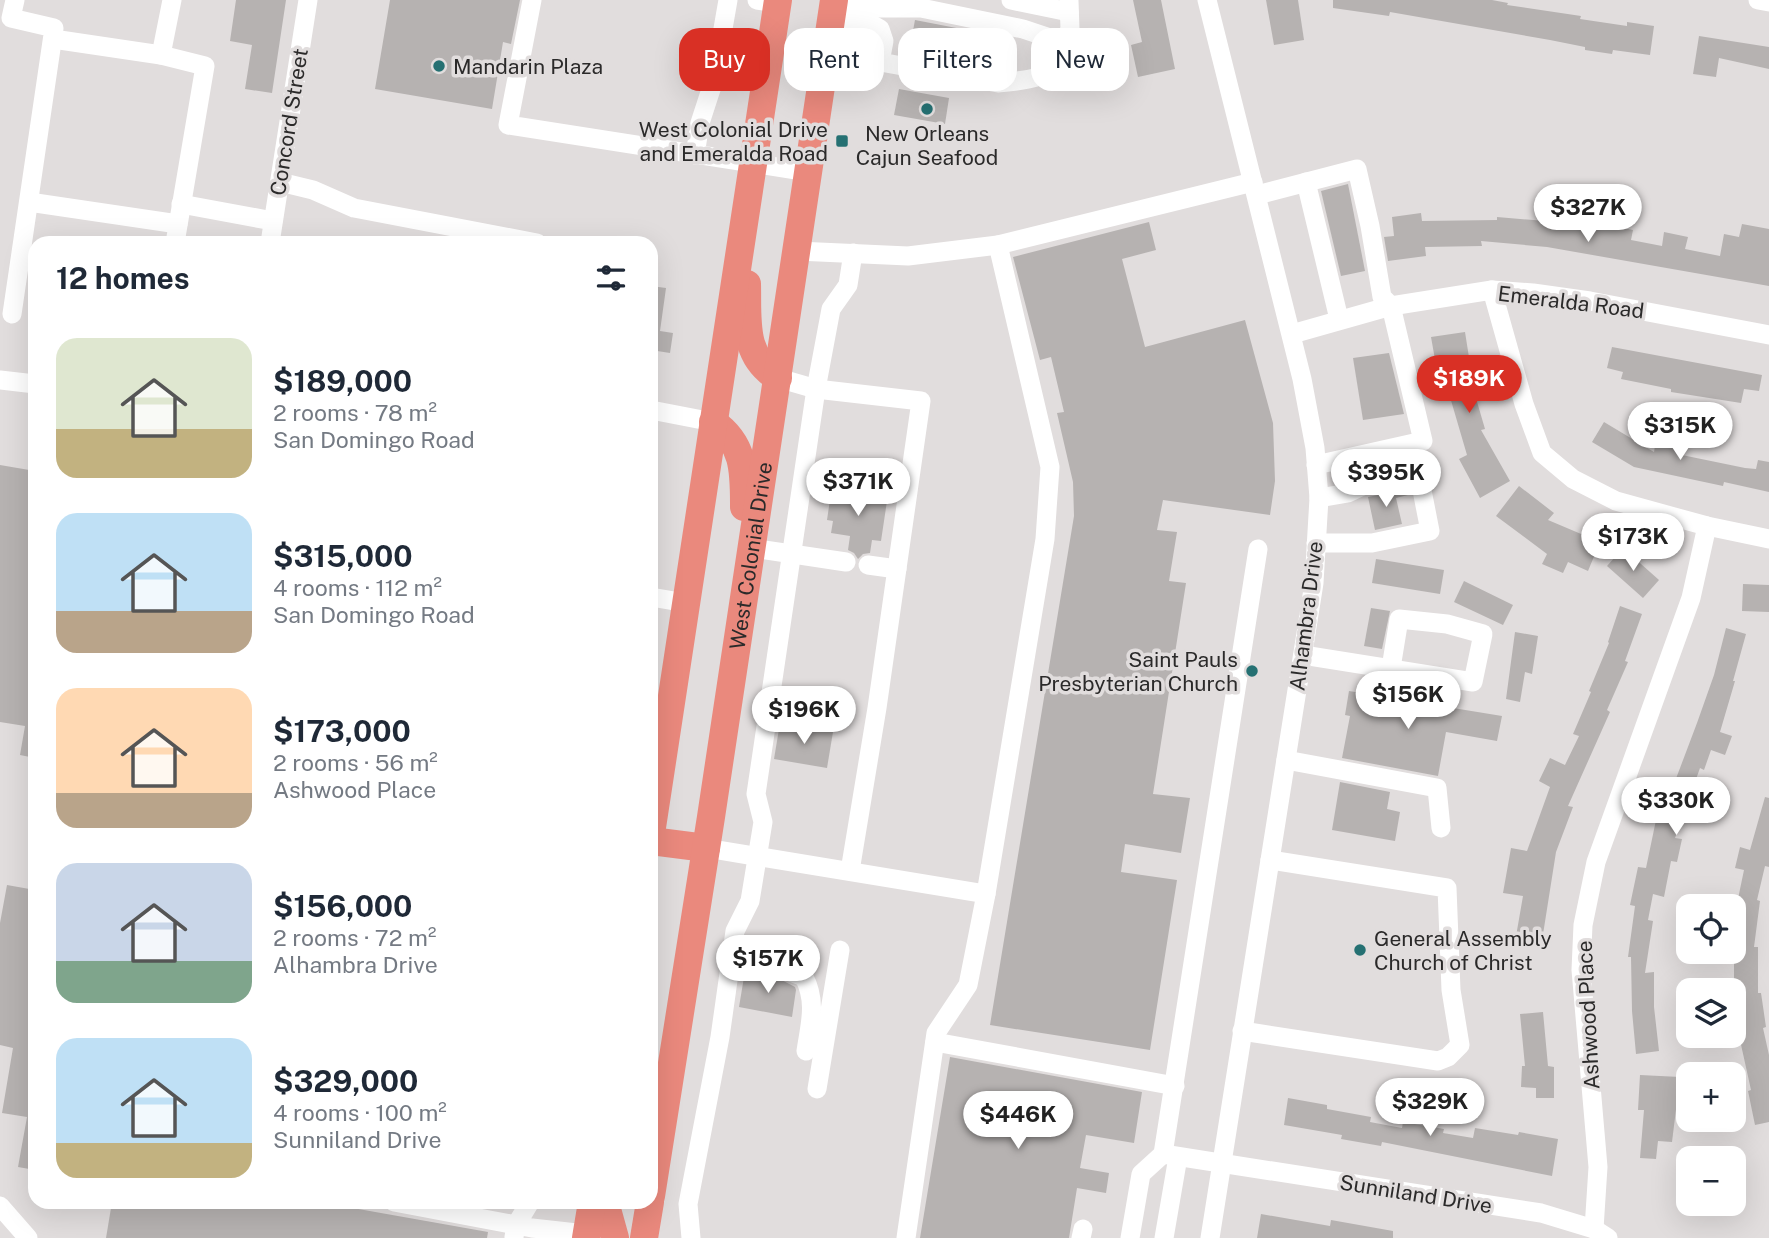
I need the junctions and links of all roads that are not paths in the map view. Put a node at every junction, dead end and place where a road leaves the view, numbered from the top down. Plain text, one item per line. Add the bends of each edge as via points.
1 (15, 0) edge
2 (172, 0) edge
3 (309, 0) edge
4 (532, 0) edge
5 (728, 0) edge
6 (1011, 0) edge
7 (1207, 0) edge
8 (1758, 0) edge
9 (771, 1) edge
10 (1769, 2) edge
11 (1069, 6) edge
12 (833, 7) edge
13 (830, 28) edge
14 (878, 28) edge
15 (1070, 28) edge
16 (1031, 32) edge
17 (53, 39) junction
18 (161, 55) junction
19 (884, 63) edge
20 (1031, 77) edge
21 (821, 91) edge
22 (695, 155) junction
23 (752, 164) junction
24 (809, 172) junction
25 (279, 181) junction
26 (1306, 182) junction
27 (1255, 189) junction
28 (29, 202) junction
29 (181, 204) junction
30 (746, 204) junction
31 (273, 221) junction
32 (176, 234) edge
33 (271, 236) edge
34 (500, 236) edge
35 (998, 245) junction
36 (797, 251) junction
37 (853, 253) junction
38 (1492, 290) junction
39 (1391, 306) junction
40 (12, 314) dead end
41 (1339, 319) junction
42 (1292, 334) junction
43 (1769, 334) edge
44 (778, 378) junction
45 (0, 380) edge
46 (28, 383) edge
47 (816, 389) junction
48 (658, 411) edge
49 (713, 422) junction
50 (1316, 465) junction
51 (1319, 498) junction
52 (1707, 526) junction
53 (1769, 539) edge
54 (1316, 543) junction
55 (752, 548) junction
56 (1258, 549) dead end
57 (792, 554) junction
58 (846, 562) dead end
59 (868, 565) dead end
60 (897, 569) junction
61 (745, 594) junction
62 (658, 598) edge
63 (686, 603) junction
64 (1303, 655) junction
65 (1391, 668) junction
66 (658, 754) edge
67 (1286, 760) junction
68 (1441, 828) dead end
69 (658, 842) edge
70 (706, 848) junction
71 (757, 856) junction
72 (1270, 860) junction
73 (850, 872) junction
74 (986, 894) junction
75 (840, 950) dead end
76 (731, 962) junction
77 (762, 967) dead end
78 (788, 971) dead end
79 (1242, 1031) junction
80 (935, 1042) junction
81 (806, 1051) dead end
82 (1175, 1086) junction
83 (817, 1089) dead end
84 (658, 1152) edge
85 (1170, 1155) junction
86 (1221, 1165) junction
87 (0, 1206) edge
88 (423, 1209) edge
89 (526, 1209) edge
90 (591, 1209) edge
91 (607, 1209) edge
92 (649, 1209) edge
93 (515, 1231) edge
94 (1601, 1233) edge
95 (586, 1236) edge
96 (28, 1238) edge
97 (615, 1238) edge
98 (644, 1238) edge
99 (691, 1238) edge
100 (906, 1238) edge
101 (1130, 1238) edge
102 (1164, 1238) edge
103 (1210, 1238) edge

1 - 17 street via 12,19 54,27
2 - 18 street
3 - 25 street, Concord Street
4 - 22 street via 508,125
5 - 22 street
6 - 11 street
7 - 27 street, Alhambra Drive
8 - 10 street
9 - 23 highway
11 - 15 street
12 - 13 highway, West Colonial Drive
12 - 14 street
12 - 16 street via 921,8
17 - 18 street
17 - 28 street
18 - 29 street via 205,65
19 - 20 street via 998,83
21 - 24 highway, West Colonial Drive
22 - 23 street
23 - 24 street
23 - 30 highway
24 - 36 highway, West Colonial Drive
25 - 31 street, Concord Street
25 - 34 street via 354,208
26 - 27 street
26 - 39 street via 1357,169 1382,297
26 - 41 street
27 - 35 street
27 - 42 street, Alhambra Drive
28 - 32 street
28 - 40 street
29 - 31 street
29 - 32 street
30 - 44 highway via 748,336 757,360
30 - 49 highway
31 - 33 street, Concord Street
35 - 37 street via 908,256
35 - 74 street via 1050,467 1045,539
36 - 37 street
36 - 44 highway, West Colonial Drive
37 - 47 street via 848,285 831,309
38 - 39 street, Emeralda Road
38 - 43 street, Emeralda Road via 1590,301
38 - 52 street via 1542,453 1573,479 1616,501
39 - 41 street, Emeralda Road
39 - 50 street via 1423,441
41 - 42 street, Emeralda Road
42 - 50 street, Alhambra Drive
44 - 47 street
44 - 55 highway, West Colonial Drive
45 - 46 street
47 - 57 street
47 - 60 street via 921,401
48 - 49 street
49 - 61 highway via 736,445 744,468
49 - 63 highway
50 - 51 street, Alhambra Drive
51 - 54 street, Alhambra Drive
51 - 54 street via 1419,475 1430,530 1372,543
52 - 53 street
52 - 94 street, Ashwood Place via 1690,598 1596,862 1583,925 1581,970
54 - 64 street, Alhambra Drive
55 - 57 street
55 - 61 highway, West Colonial Drive
56 - 82 street
57 - 58 street
57 - 71 street via 756,794 763,822
59 - 60 street
60 - 73 street
61 - 70 highway, West Colonial Drive
62 - 63 street
63 - 66 highway
64 - 65 street
64 - 67 street, Alhambra Drive
65 - 65 street via 1473,682 1483,634 1447,624 1399,619
67 - 68 street via 1437,788
67 - 72 street, Alhambra Drive
69 - 70 highway
70 - 71 street
70 - 84 highway, West Colonial Drive
71 - 73 street
71 - 76 street via 750,901 735,931
72 - 79 street, Alhambra Drive
72 - 79 street via 1447,888 1451,990 1460,1045 1438,1061
73 - 74 street
74 - 80 street via 968,985 936,1033
75 - 83 street
76 - 77 street
76 - 99 street via 688,1205
78 - 81 street via 804,977 811,990
79 - 86 street, Alhambra Drive
80 - 82 street
80 - 100 street
82 - 85 street
85 - 86 street, Sunniland Drive
85 - 101 street via 1141,1174
85 - 102 street
86 - 94 street, Sunniland Drive via 1541,1213
86 - 103 street, Alhambra Drive
87 - 96 street
88 - 93 street
89 - 93 street
90 - 95 highway
91 - 97 highway
92 - 98 highway
93 - 95 street

